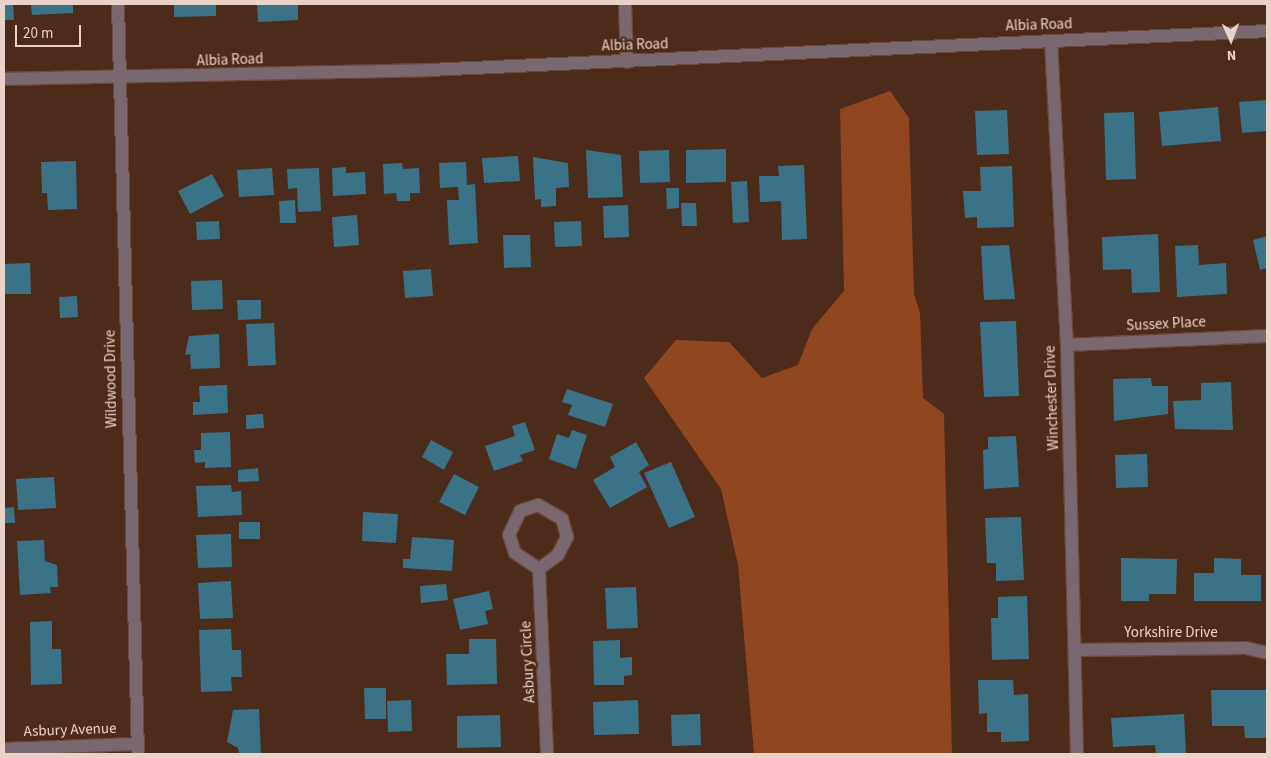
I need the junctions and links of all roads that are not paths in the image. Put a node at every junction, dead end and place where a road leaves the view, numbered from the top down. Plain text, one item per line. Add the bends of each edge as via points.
1 (118, 4) edge
2 (625, 4) edge
3 (1267, 31) edge
4 (1050, 41) junction
5 (627, 62) junction
6 (120, 74) junction
7 (4, 79) edge
8 (1267, 336) edge
9 (1067, 345) junction
10 (539, 569) junction
11 (1075, 650) junction
12 (1267, 653) edge
13 (4, 749) edge
14 (138, 749) edge
15 (547, 754) edge
16 (1077, 754) edge

1 - 6 street, Wildwood Drive
2 - 5 street
3 - 4 street, Albia Road
4 - 5 street, Albia Road
4 - 9 street, Winchester Drive
5 - 6 street, Albia Road via 152,79
6 - 7 street, Albia Road
6 - 14 street, Wildwood Drive
8 - 9 street, Sussex Place
9 - 11 street, Winchester Drive
10 - 10 street via 558,555 567,537 562,518 538,505 520,511 508,535 515,553
10 - 15 street, Asbury Circle
11 - 12 street, Yorkshire Drive via 1246,648
11 - 16 street, Winchester Drive
13 - 14 street, Asbury Avenue

